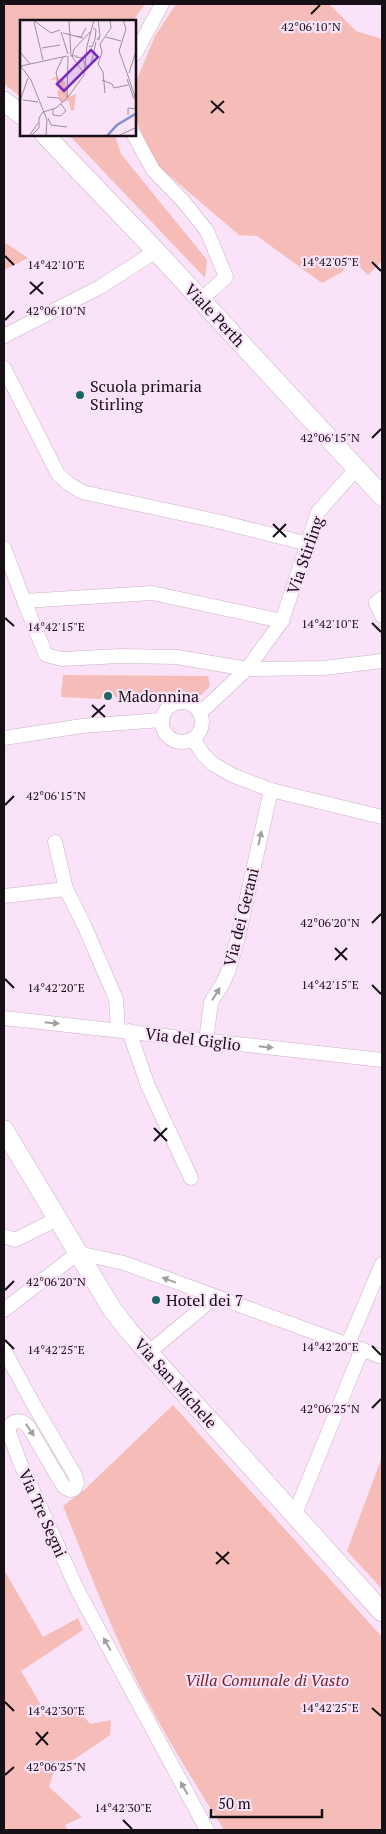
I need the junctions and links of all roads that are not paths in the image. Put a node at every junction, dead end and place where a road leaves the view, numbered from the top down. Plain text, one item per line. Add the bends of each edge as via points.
1 (162, 4) edge
2 (136, 52) edge
3 (4, 101) edge
4 (20, 114) edge
5 (46, 136) edge
6 (135, 136) edge
7 (156, 251) junction
8 (201, 300) junction
9 (4, 336) edge
10 (4, 368) edge
11 (357, 468) junction
12 (382, 496) edge
13 (308, 544) junction
14 (4, 548) edge
15 (382, 598) edge
16 (24, 601) junction
17 (382, 616) edge
18 (282, 620) junction
19 (382, 661) edge
20 (247, 669) junction
21 (200, 713) junction
22 (161, 720) junction
23 (4, 738) edge
24 (194, 739) junction
25 (271, 790) junction
26 (382, 817) edge
27 (55, 842) dead end
28 (66, 889) junction
29 (4, 896) edge
30 (4, 1018) edge
31 (124, 1030) junction
32 (206, 1041) junction
33 (382, 1060) edge
34 (4, 1130) edge
35 (191, 1178) dead end
36 (58, 1219) junction
37 (4, 1236) edge
38 (78, 1253) junction
39 (381, 1269) edge
40 (215, 1297) junction
41 (4, 1310) edge
42 (348, 1344) junction
43 (4, 1350) edge
44 (362, 1350) junction
45 (148, 1353) junction
46 (382, 1357) edge
47 (295, 1514) junction
48 (382, 1612) edge
49 (207, 1830) edge

1 - 2 street
3 - 4 street
5 - 7 street, Viale Perth
6 - 8 street via 153,170 207,231 220,262 226,277
7 - 8 street, Viale Perth
7 - 9 street via 100,287
8 - 11 street, Viale Perth
10 - 13 street via 58,474 82,492
11 - 12 street, Viale Perth
11 - 13 street, Via Stirling via 318,512
13 - 18 street, Via Stirling
14 - 16 street
15 - 17 street via 376,604
16 - 18 street via 152,593
16 - 20 street via 46,655 62,659 177,657
18 - 20 street, Via Stirling
19 - 20 street via 324,668
20 - 21 street, Via Stirling
21 - 22 street via 191,704 178,702 167,708
21 - 24 street via 202,727
22 - 23 street via 82,726
22 - 24 street via 168,738 181,742
24 - 25 street via 214,764
25 - 26 street
32 -> 25 street, Via dei Gerani via 211,1002 229,969 238,938
27 - 28 street
28 - 29 street
28 - 31 street via 116,999
30 -> 31 street, Via del Giglio
31 - 32 street, Via del Giglio
31 - 35 street
32 -> 33 street, Via del Giglio
34 - 36 street, Via San Michele
36 - 37 street via 15,1240
36 - 38 street, Via San Michele
40 -> 38 street via 124,1263
38 - 41 street
38 - 45 street, Via San Michele via 112,1309
39 - 42 street
40 - 42 street
40 - 45 street
42 - 44 street
49 -> 43 street, Via Tre Segni via 78,1591 19,1460 9,1432 9,1427 18,1420 28,1426 64,1488 70,1490 77,1483
44 - 46 street
44 - 47 street
45 - 47 street, Via San Michele
47 - 48 street, Via San Michele

